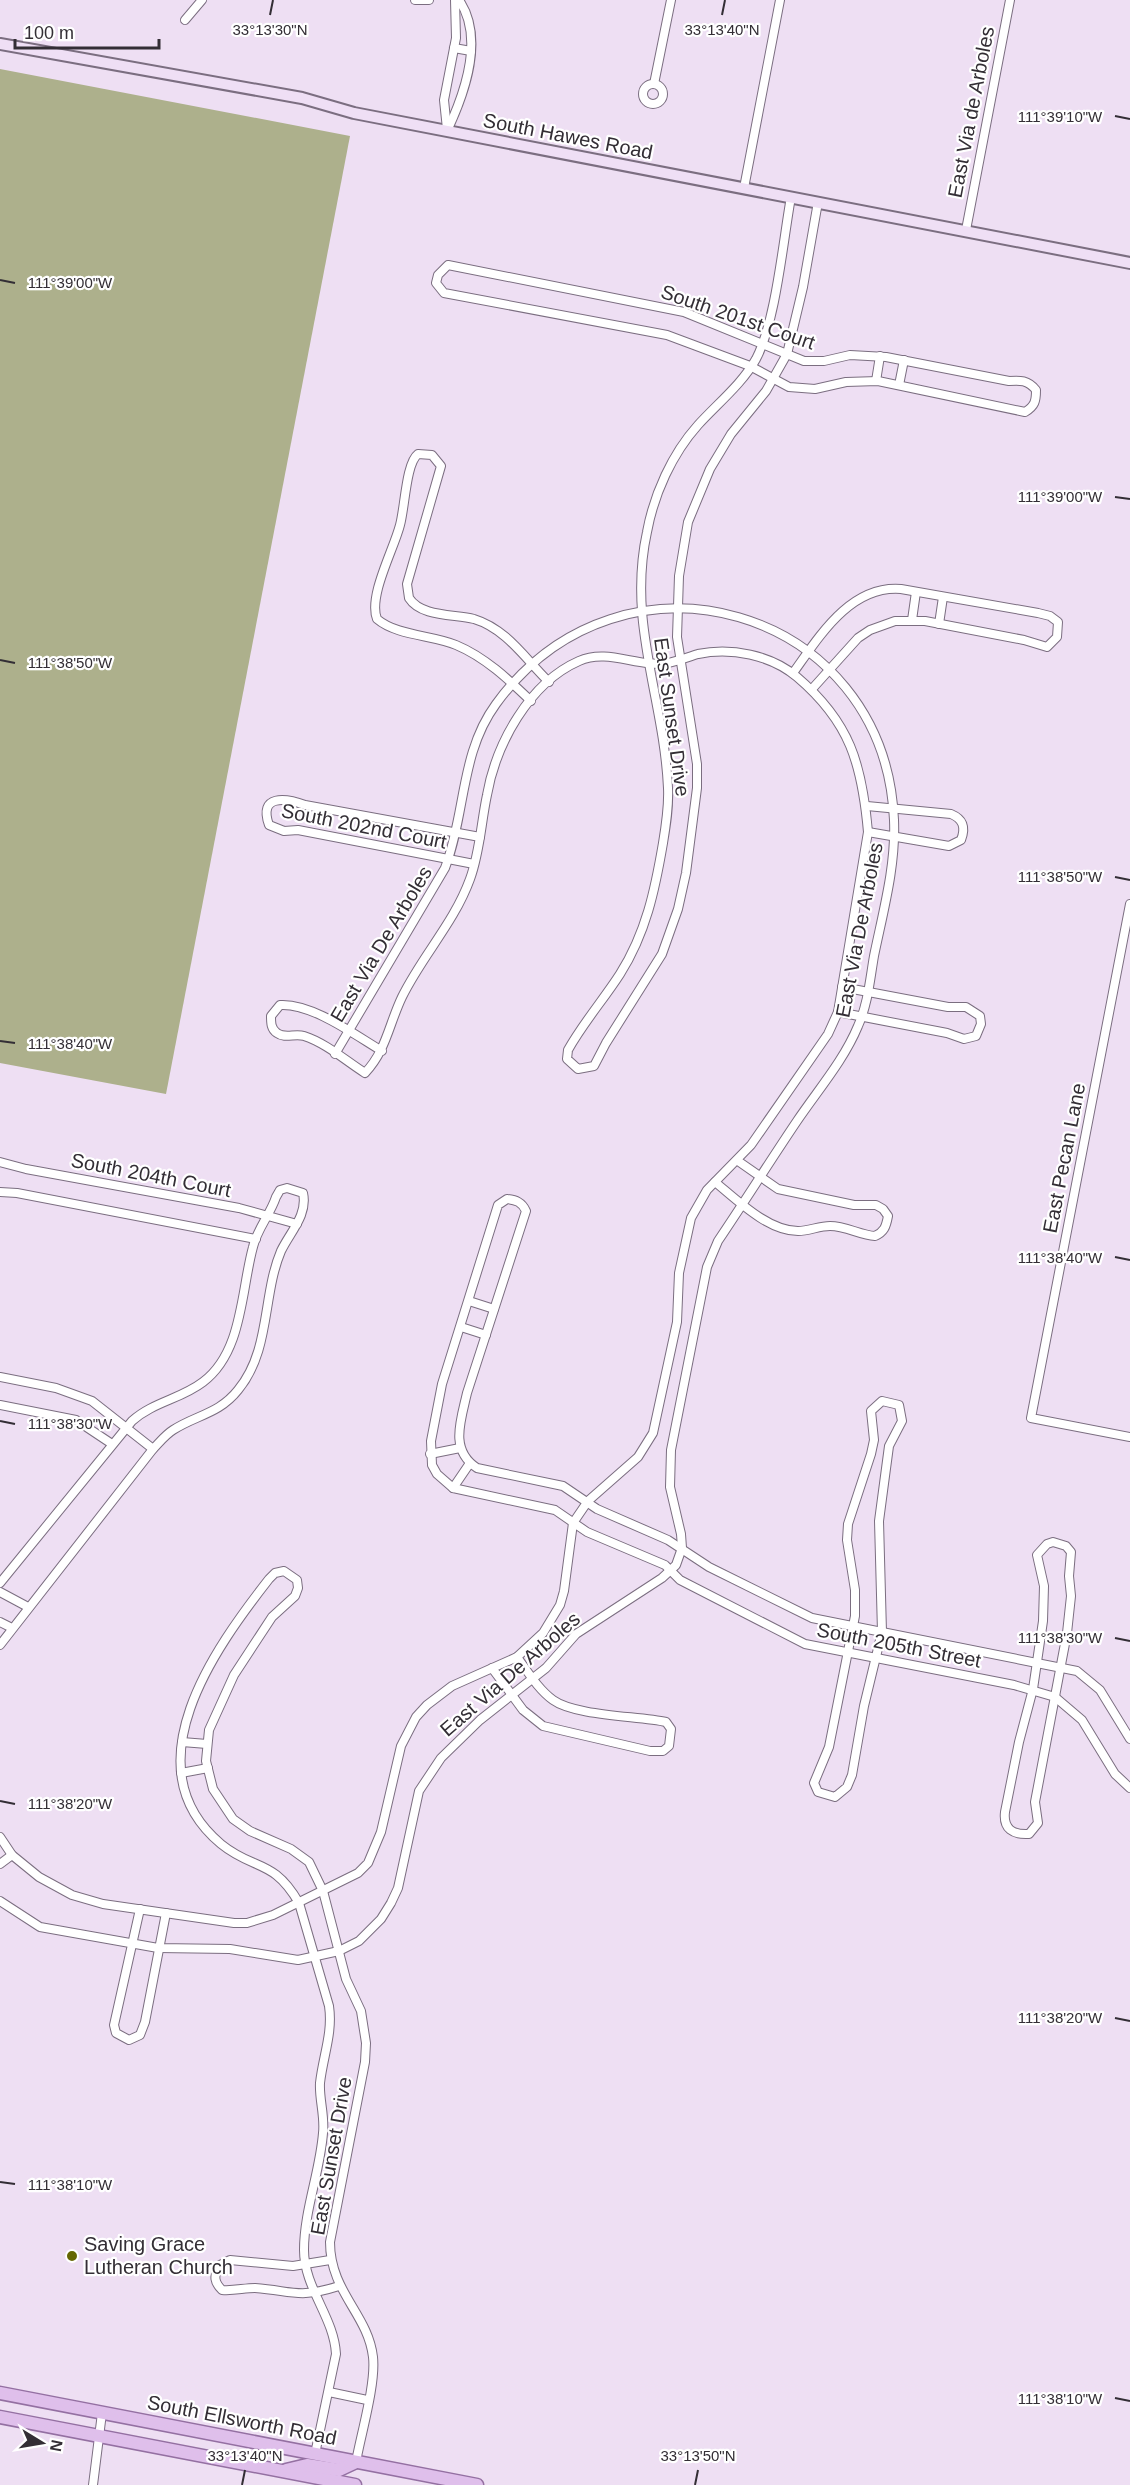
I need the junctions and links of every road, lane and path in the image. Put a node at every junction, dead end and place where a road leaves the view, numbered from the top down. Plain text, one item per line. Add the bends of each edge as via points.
1 (202, 0) edge
2 (415, 0) edge
3 (429, 0) edge
4 (455, 0) edge
5 (459, 0) edge
6 (670, 0) edge
7 (780, 0) edge
8 (1010, 0) edge
9 (185, 20) dead end
10 (0, 44) edge
11 (454, 48) junction
12 (471, 51) junction
13 (654, 84) dead end
14 (447, 131) junction
15 (744, 188) junction
16 (791, 197) junction
17 (818, 202) junction
18 (966, 230) junction
19 (1130, 264) edge
20 (762, 343) junction
21 (787, 354) junction
22 (880, 356) junction
23 (904, 360) junction
24 (750, 366) junction
25 (773, 380) junction
26 (876, 381) junction
27 (899, 385) junction
28 (916, 592) junction
29 (943, 597) junction
30 (677, 607) junction
31 (640, 611) junction
32 (912, 620) junction
33 (939, 624) junction
34 (807, 653) junction
35 (680, 660) junction
36 (531, 664) junction
37 (649, 664) junction
38 (828, 670) junction
39 (793, 673) junction
40 (549, 682) junction
41 (512, 683) junction
42 (812, 689) junction
43 (531, 701) junction
44 (867, 806) junction
45 (893, 807) junction
46 (455, 832) junction
47 (868, 832) junction
48 (894, 835) junction
49 (480, 837) junction
50 (449, 859) junction
51 (474, 864) junction
52 (1130, 904) edge
53 (842, 987) junction
54 (867, 992) junction
55 (837, 1012) junction
56 (862, 1016) junction
57 (348, 1031) junction
58 (382, 1051) junction
59 (335, 1054) junction
60 (738, 1161) junction
61 (0, 1162) edge
62 (760, 1177) junction
63 (715, 1182) junction
64 (0, 1192) edge
65 (743, 1205) junction
66 (267, 1216) junction
67 (297, 1224) junction
68 (256, 1239) junction
69 (469, 1301) junction
70 (494, 1309) junction
71 (460, 1327) junction
72 (486, 1335) junction
73 (0, 1377) edge
74 (0, 1405) edge
75 (127, 1426) junction
76 (1130, 1437) edge
77 (112, 1444) junction
78 (460, 1448) junction
79 (153, 1449) junction
80 (430, 1454) junction
81 (470, 1463) junction
82 (453, 1488) junction
83 (588, 1501) junction
84 (573, 1523) junction
85 (682, 1548) junction
86 (671, 1571) junction
87 (0, 1583) edge
88 (0, 1592) edge
89 (27, 1607) junction
90 (0, 1622) edge
91 (852, 1627) junction
92 (12, 1628) junction
93 (882, 1632) junction
94 (0, 1645) edge
95 (848, 1653) junction
96 (518, 1657) junction
97 (876, 1658) junction
98 (1036, 1661) junction
99 (1061, 1666) junction
100 (492, 1668) junction
101 (534, 1680) junction
102 (1033, 1689) junction
103 (511, 1696) junction
104 (1054, 1697) junction
105 (1130, 1739) edge
106 (182, 1742) junction
107 (207, 1744) junction
108 (208, 1768) junction
109 (181, 1773) junction
110 (1130, 1788) edge
111 (0, 1838) edge
112 (12, 1855) junction
113 (0, 1864) edge
114 (323, 1891) junction
115 (0, 1901) edge
116 (299, 1903) junction
117 (140, 1909) junction
118 (166, 1913) junction
119 (134, 1945) junction
120 (158, 1948) junction
121 (339, 1951) junction
122 (314, 1958) junction
123 (330, 2260) junction
124 (306, 2265) junction
125 (339, 2286) junction
126 (314, 2293) junction
127 (329, 2392) junction
128 (0, 2393) edge
129 (368, 2400) junction
130 (102, 2413) junction
131 (0, 2416) edge
132 (99, 2436) junction
133 (315, 2454) junction
134 (356, 2462) junction
135 (282, 2471) junction
136 (93, 2485) edge
137 (355, 2485) edge
138 (477, 2485) edge

1 - 9 street
2 - 3 street
4 - 11 street
5 - 12 street via 472,25
6 - 13 street
7 - 15 street
8 - 18 street, East Via de Arboles
10 - 14 main road, South Hawes Road via 302,98 354,113
11 - 12 street
11 - 14 street via 444,100
12 - 14 street via 460,104
14 - 15 main road, South Hawes Road
15 - 16 main road, South Hawes Road
16 - 17 main road, South Hawes Road
16 - 20 street, East Sunset Drive
17 - 18 main road, South Hawes Road
17 - 21 street, East Sunset Drive
18 - 19 main road, South Hawes Road
20 - 21 street, South 201st Court
20 - 24 street, East Sunset Drive
20 - 24 street, South 201st Court via 664,307 457,266 448,265 438,274 436,283 444,293 658,333
21 - 22 street, South 201st Court via 814,362 850,355
21 - 25 street, East Sunset Drive
22 - 23 street, South 201st Court
22 - 26 street
23 - 27 street
23 - 27 street, South 201st Court via 1031,383 1036,400 1025,411
24 - 25 street, South 201st Court
24 - 31 street, East Sunset Drive via 696,427 663,481 646,533
25 - 26 street, South 201st Court via 804,389
25 - 30 street, East Sunset Drive via 731,434 693,506 683,545
26 - 27 street, South 201st Court
28 - 29 street
28 - 32 street
28 - 34 street via 888,588 867,593 855,600
29 - 33 street
29 - 33 street via 1050,616 1058,622 1059,630 1047,647
30 - 31 street, East Via De Arboles
30 - 34 street, East Via De Arboles via 711,610 752,622 783,636
30 - 35 street, East Sunset Drive
31 - 36 street, East Via De Arboles via 588,626 552,646
31 - 37 street, East Sunset Drive
32 - 33 street
32 - 38 street via 870,630
34 - 38 street, East Via De Arboles
34 - 39 street
35 - 37 street, East Via De Arboles
35 - 37 street, East Sunset Drive via 697,764 697,788 678,909 662,954 598,1060 594,1066 578,1069 567,1059 568,1050 632,952 651,909 656,886 668,790
35 - 39 street, East Via De Arboles via 714,652 749,654
36 - 40 street
36 - 41 street, East Via De Arboles
36 - 41 street via 497,630 474,619 424,610 409,598 407,584 441,466 432,455 418,454 410,462 400,524 375,602 377,619 391,627 459,646
37 - 40 street, East Via De Arboles via 590,657
38 - 42 street
38 - 45 street, East Via De Arboles via 867,719 881,752
39 - 42 street, East Via De Arboles
40 - 43 street, East Via De Arboles
41 - 43 street
41 - 46 street, East Via De Arboles via 493,707 470,754
42 - 44 street, East Via De Arboles via 829,709 858,762
43 - 49 street, East Via De Arboles via 514,723 496,760
44 - 45 street
44 - 47 street, East Via De Arboles
45 - 48 street, East Via De Arboles
45 - 48 street via 951,814 964,824 961,840 949,846
46 - 49 street, South 202nd Court
46 - 50 street, East Via De Arboles
46 - 50 street, South 202nd Court via 304,805 285,798 277,799 269,808 269,825 277,829
47 - 48 street
47 - 53 street, East Via De Arboles
48 - 54 street, East Via De Arboles
49 - 51 street, East Via De Arboles
50 - 51 street, South 202nd Court
50 - 57 street, East Via De Arboles
51 - 58 street, East Via De Arboles via 454,914 403,996
52 - 76 street, East Pecan Lane via 1031,1418
53 - 54 street
53 - 55 street, East Via De Arboles
54 - 56 street, East Via De Arboles
54 - 56 street via 966,1007 980,1016 981,1024 976,1036 964,1039
55 - 56 street
55 - 60 street, East Via De Arboles via 816,1053
56 - 62 street, East Via De Arboles via 844,1053
57 - 58 street
57 - 59 street, East Via De Arboles
57 - 59 street via 289,1004 280,1005 271,1016 276,1032 283,1036 305,1036
58 - 59 street, East Via De Arboles via 365,1073
60 - 62 street
60 - 63 street, East Via De Arboles
61 - 66 street, South 204th Court
62 - 65 street, East Via De Arboles
62 - 65 street via 788,1192 854,1205 876,1205 888,1216 887,1225 875,1236 831,1226 797,1231 777,1227
63 - 65 street
63 - 83 street, East Via De Arboles via 698,1204 687,1233 679,1273 677,1322 653,1432 627,1469
64 - 68 street
65 - 85 street, East Via De Arboles via 718,1241 707,1267 671,1450 669,1478
66 - 67 street, South 204th Court
66 - 67 street via 280,1190 296,1189 303,1192 304,1200
66 - 68 street
67 - 79 street via 278,1262 250,1374 222,1406 174,1429
68 - 75 street via 240,1311 215,1371 186,1393 145,1409
69 - 70 street
69 - 70 street via 498,1205 507,1198 515,1200 526,1211
69 - 71 street
70 - 72 street
71 - 72 street
71 - 80 street via 442,1384
72 - 78 street via 465,1403
73 - 75 street via 75,1393 103,1407
74 - 77 street via 76,1420
75 - 77 street
75 - 79 street
77 - 87 street
78 - 80 street
78 - 81 street
79 - 89 street
80 - 82 street via 437,1474
81 - 82 street
81 - 83 street, South 205th Street via 477,1468 555,1483
82 - 84 street, South 205th Street via 555,1510
83 - 84 street, East Via De Arboles
83 - 85 street, South 205th Street via 597,1509
84 - 86 street, South 205th Street via 649,1556
84 - 96 street, East Via De Arboles via 560,1605 543,1633
85 - 86 street
85 - 91 street, South 205th Street via 709,1567 800,1613
86 - 95 street, South 205th Street via 680,1580 795,1640
86 - 101 street, East Via De Arboles via 576,1634
88 - 89 street
89 - 92 street
90 - 92 street
91 - 93 street, South 205th Street
91 - 93 street via 856,1604 848,1524 874,1440 871,1411 882,1401 891,1401 899,1405 902,1421 889,1446 882,1488
91 - 95 street
92 - 94 street
93 - 97 street
93 - 98 street, South 205th Street
95 - 97 street, South 205th Street
95 - 97 street via 830,1747 814,1783 818,1792 835,1797 852,1774
96 - 100 street, East Via De Arboles
96 - 101 street
97 - 102 street, South 205th Street
98 - 99 street, South 205th Street
98 - 99 street via 1045,1605 1037,1555 1053,1542 1071,1552 1071,1596
98 - 102 street
99 - 104 street
99 - 105 street, South 205th Street via 1093,1681
100 - 103 street
100 - 114 street, East Via De Arboles via 452,1686 416,1717 401,1746 381,1832 368,1863 358,1873
101 - 103 street, East Via De Arboles
101 - 103 street via 563,1705 666,1722 671,1729 669,1746 650,1751 551,1730 534,1720
102 - 104 street, South 205th Street
102 - 104 street via 1018,1742 1004,1822 1018,1835 1029,1834 1038,1823 1035,1802
103 - 121 street, East Via De Arboles via 463,1734 427,1776 414,1805 398,1888 391,1903 370,1932
104 - 110 street, South 205th Street via 1082,1720 1115,1774
106 - 107 street
106 - 107 street, East Sunset Drive via 199,1689 231,1629 275,1573 284,1571 297,1580 295,1596 272,1617 242,1659 215,1714
106 - 109 street
107 - 108 street, East Sunset Drive
108 - 109 street
108 - 114 street, East Sunset Drive via 213,1789 233,1819 302,1855
109 - 116 street, East Sunset Drive via 194,1809 211,1833 232,1851 278,1873
111 - 112 street
112 - 113 street
112 - 117 street via 39,1877 72,1895
114 - 116 street, East Via De Arboles
114 - 121 street, East Sunset Drive
115 - 119 street via 40,1927
116 - 118 street, East Via De Arboles via 247,1923
116 - 122 street, East Sunset Drive
117 - 118 street, East Via De Arboles
117 - 119 street
118 - 120 street
119 - 120 street, East Via De Arboles
119 - 120 street via 114,2025 116,2033 129,2040 142,2030
120 - 122 street, East Via De Arboles via 230,1948 298,1960
121 - 122 street, East Via De Arboles
121 - 123 street, East Sunset Drive via 346,1979 361,2011 366,2043
122 - 124 street, East Sunset Drive via 331,2022 320,2083 324,2130 305,2240
123 - 124 street
123 - 125 street, East Sunset Drive
124 - 126 street, East Sunset Drive
124 - 126 street via 230,2260 218,2266 214,2275 222,2290
125 - 126 street
125 - 129 street, East Sunset Drive via 364,2330 373,2357
126 - 127 street, East Sunset Drive via 335,2338
127 - 129 street
127 - 133 street, East Sunset Drive
128 - 130 main road, South Ellsworth Road
129 - 134 street, East Sunset Drive
130 - 132 street
130 - 133 main road, South Ellsworth Road
131 - 132 main road
132 - 135 main road
132 - 136 street
133 - 134 main road, South Ellsworth Road
134 - 135 main road via 339,2470 307,2465
134 - 138 main road, South Ellsworth Road
135 - 137 main road

